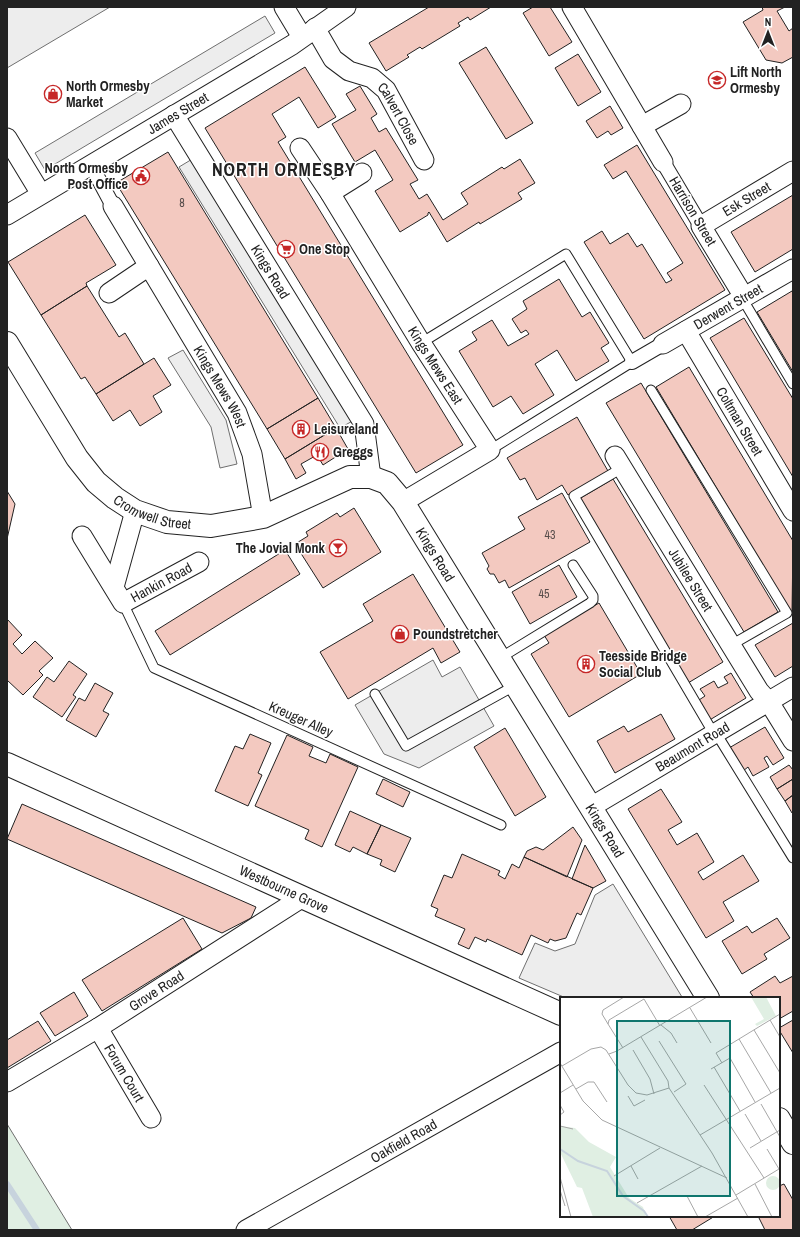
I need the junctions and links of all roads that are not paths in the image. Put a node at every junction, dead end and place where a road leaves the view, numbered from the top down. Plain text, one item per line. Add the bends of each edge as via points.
1 (284, 7) edge
2 (346, 7) edge
3 (572, 7) edge
4 (309, 32) junction
5 (682, 104) dead end
6 (174, 115) junction
7 (642, 126) junction
8 (8, 139) edge
9 (300, 148) dead end
10 (424, 160) dead end
11 (663, 162) joint
12 (91, 165) junction
13 (793, 171) edge
14 (362, 173) dead end
15 (330, 193) junction
16 (41, 194) junction
17 (113, 206) joint
18 (7, 215) edge
19 (701, 226) junction
20 (149, 266) junction
21 (793, 269) edge
22 (109, 293) dead end
23 (743, 297) junction
24 (686, 330) junction
25 (7, 343) edge
26 (421, 343) junction
27 (663, 344) joint
28 (632, 362) junction
29 (793, 384) edge
30 (651, 390) dead end
31 (490, 450) junction
32 (618, 462) joint
33 (371, 477) junction
34 (403, 502) junction
35 (135, 511) junction
36 (793, 511) edge
37 (263, 517) junction
38 (82, 536) dead end
39 (199, 562) dead end
40 (573, 565) dead end
41 (114, 587) junction
42 (123, 603) junction
43 (731, 645) junction
44 (500, 658) junction
45 (516, 685) junction
46 (793, 687) edge
47 (376, 694) dead end
48 (769, 702) junction
49 (715, 734) junction
50 (793, 741) edge
51 (7, 764) edge
52 (591, 807) junction
53 (501, 825) dead end
54 (793, 858) edge
55 (304, 897) junction
56 (707, 997) edge
57 (560, 1014) edge
58 (98, 1028) junction
59 (560, 1053) edge
60 (7, 1082) edge
61 (151, 1118) dead end
62 (780, 1121) edge
63 (793, 1143) edge
64 (246, 1230) edge

1 - 4 street, Calvert Close
2 - 4 street, James Street
3 - 7 street, Harrison Street
4 - 6 street, James Street
4 - 10 street, Calvert Close via 333,59 349,71 372,78 386,90
5 - 7 street
6 - 12 street, James Street
6 - 33 street, Kings Road via 364,424
7 - 11 street, Harrison Street
8 - 16 street
9 - 15 street, Kings Mews East
11 - 19 street, Harrison Street
12 - 16 street, James Street
12 - 17 street, Kings Mews West
13 - 19 street, Esk Street
14 - 15 street
15 - 26 street, Kings Mews East
16 - 18 street, James Street
17 - 20 street, Kings Mews West
19 - 23 street, Harrison Street
20 - 22 street
20 - 37 street, Kings Mews West via 237,413 252,454
21 - 23 street, Derwent Street
23 - 24 street, Derwent Street
23 - 29 lane
24 - 27 street, Derwent Street
24 - 36 street, Coltman Street
25 - 35 street, Cromwell Street via 77,458 101,486
26 - 28 lane via 566,254
26 - 31 street, Kings Mews East
27 - 28 street
28 - 31 lane
30 - 43 lane via 787,613
31 - 34 street
32 - 43 street, Jubilee Street
32 - 49 lane via 574,496
33 - 34 street, Kings Road via 387,483
33 - 37 street, Cromwell Street via 350,477
34 - 44 street, Kings Road
35 - 37 street, Cromwell Street via 167,522 211,526
35 - 41 street
38 - 41 street
39 - 42 street, Hankin Road
40 - 44 lane via 593,596 590,603
41 - 42 street
42 - 53 lane, Kreuger Alley via 154,668
43 - 48 street, Jubilee Street via 759,691
44 - 45 street, Kings Road
45 - 47 lane via 406,746
45 - 52 street, Kings Road
46 - 48 street, Beaumont Road
48 - 49 street, Beaumont Road
48 - 50 street, Jubilee Street
49 - 52 street, Beaumont Road
49 - 54 lane
51 - 55 street, Westbourne Grove
52 - 56 street, Kings Road
55 - 57 street, Westbourne Grove
55 - 58 street, Grove Road
58 - 60 street, Grove Road
58 - 61 street, Forum Court
59 - 64 street, Oakfield Road
62 - 63 street

